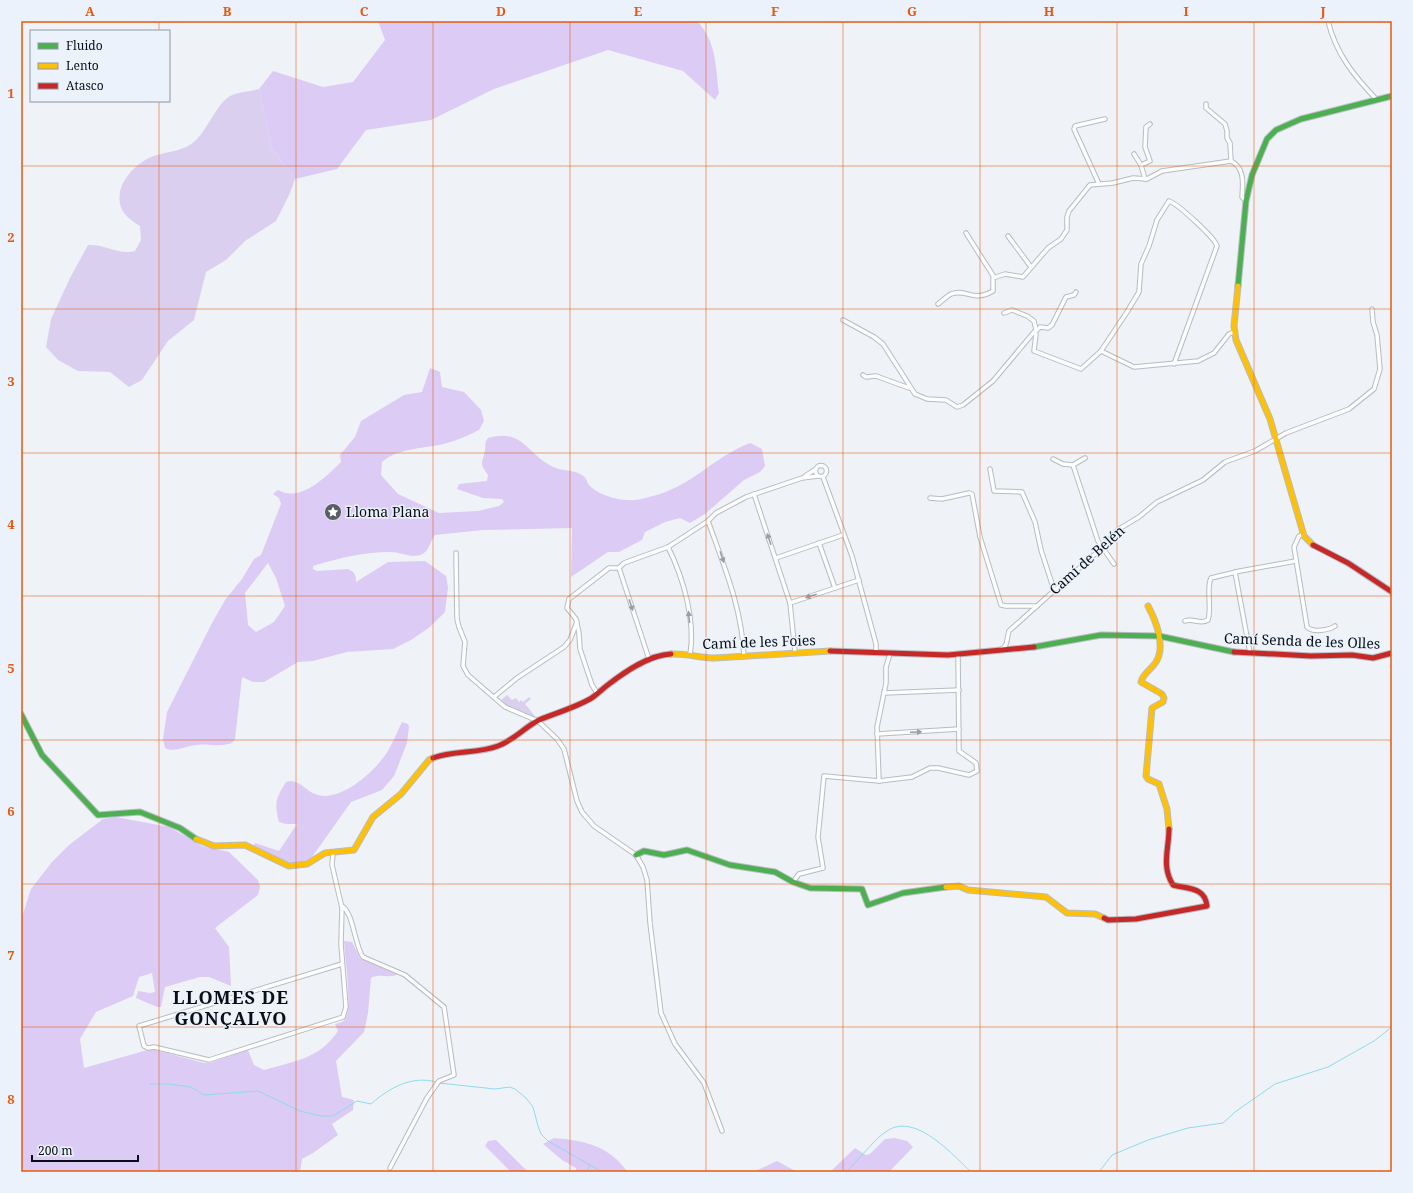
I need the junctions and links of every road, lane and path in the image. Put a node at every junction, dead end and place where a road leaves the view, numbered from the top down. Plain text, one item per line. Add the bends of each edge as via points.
1 (1328, 21) edge
2 (1392, 96) edge
3 (1377, 100) junction
4 (1206, 104) dead end
5 (1105, 119) dead end
6 (1150, 124) dead end
7 (1134, 154) dead end
8 (1232, 161) junction
9 (1141, 165) junction
10 (1145, 179) junction
11 (1099, 184) junction
12 (1246, 201) junction
13 (966, 233) dead end
14 (1008, 236) dead end
15 (1031, 267) junction
16 (994, 276) junction
17 (1076, 292) dead end
18 (938, 304) dead end
19 (1372, 309) dead end
20 (1004, 313) dead end
21 (843, 320) dead end
22 (1035, 331) junction
23 (1234, 332) junction
24 (1101, 351) junction
25 (1174, 364) junction
26 (863, 375) dead end
27 (909, 388) junction
28 (1276, 438) junction
29 (1086, 458) dead end
30 (1053, 459) dead end
31 (1073, 465) junction
32 (816, 468) junction
33 (990, 469) dead end
34 (820, 477) junction
35 (802, 478) junction
36 (754, 494) junction
37 (930, 498) dead end
38 (708, 521) junction
39 (1304, 534) junction
40 (843, 535) junction
41 (819, 543) junction
42 (668, 547) junction
43 (1102, 547) junction
44 (456, 553) dead end
45 (776, 558) junction
46 (1296, 561) junction
47 (1114, 564) dead end
48 (619, 568) junction
49 (1235, 572) junction
50 (859, 580) junction
51 (835, 588) junction
52 (1054, 590) junction
53 (1392, 592) edge
54 (790, 602) junction
55 (1037, 606) junction
56 (1148, 606) dead end
57 (1185, 621) dead end
58 (577, 622) junction
59 (1335, 626) dead end
60 (1159, 636) junction
61 (876, 651) junction
62 (998, 651) junction
63 (795, 652) junction
64 (1250, 653) junction
65 (890, 654) junction
66 (958, 654) junction
67 (1392, 654) edge
68 (690, 655) junction
69 (744, 657) junction
70 (649, 659) junction
71 (959, 690) junction
72 (597, 693) junction
73 (884, 694) junction
74 (494, 697) junction
75 (21, 714) edge
76 (538, 721) junction
77 (959, 729) junction
78 (877, 734) junction
79 (879, 781) junction
80 (333, 853) junction
81 (636, 855) junction
82 (793, 882) junction
83 (342, 906) junction
84 (342, 964) junction
85 (722, 1131) dead end
86 (390, 1168) dead end

1 - 3 street via 1335,45 1345,63
2 - 3 street
3 - 12 street via 1301,119 1270,134 1252,175
4 - 8 street via 1206,108 1225,124
5 - 11 street via 1075,126 1074,129
6 - 9 street via 1146,127 1145,147 1150,161
7 - 9 street
8 - 10 street via 1162,171 1154,177
8 - 12 street via 1244,178 1242,197
9 - 10 street
10 - 11 street via 1134,178
11 - 15 street via 1087,188 1069,211 1066,217 1066,230 1061,239 1048,248
12 - 23 street
13 - 16 street
14 - 15 street
15 - 16 street via 1022,277 1005,274
16 - 18 street via 992,291 983,297 951,294
17 - 22 street via 1066,297 1052,325
19 - 28 street, Camí de Belén via 1373,322 1378,334 1380,369 1374,389 1349,409
20 - 22 street via 1012,310 1027,316 1034,321
21 - 27 street via 882,344 901,371
22 - 24 street via 1034,351 1081,369
22 - 27 street via 993,380 963,405 957,407 942,399 923,398
23 - 25 street via 1229,334 1210,356
23 - 28 street
24 - 25 street via 1134,367
24 - 25 street via 1139,292 1141,264 1157,220 1167,201 1173,202 1216,242 1217,248
26 - 27 street via 876,376
28 - 39 street
28 - 43 street, Camí de Belén via 1243,456 1225,462 1203,480 1156,502 1139,517 1119,529
29 - 31 street
30 - 31 street
31 - 43 street
32 - 34 street via 815,472
32 - 34 street via 821,466 826,469 826,474
32 - 35 street
33 - 52 street via 994,491 1022,492 1035,522
34 - 35 street
34 - 40 street
35 - 36 street
36 - 38 street via 716,513
45 -> 36 street
37 - 55 street via 972,494 980,537 1001,605
38 - 42 street
38 -> 69 street via 738,608
39 - 46 street via 1297,539 1294,547
39 - 53 street via 1315,547 1348,563
40 - 41 street
40 - 50 street
41 - 45 street
41 - 51 street
42 - 48 street via 624,562
68 -> 42 street via 691,637 685,590
43 - 47 street
43 - 52 street, Camí de Belén
44 - 74 street via 457,619 465,646 463,666 468,675
45 - 54 street
46 - 49 street
46 - 59 street via 1307,627 1320,630
48 - 58 street via 609,568 568,599 567,608
48 -> 70 street
49 - 57 street via 1210,580 1208,620
49 - 64 street
50 - 51 street
50 - 61 street
51 -> 54 street
52 - 55 street, Camí de Belén
54 - 63 street
55 - 62 street, Camí de Belén via 1009,631 1005,647
56 - 60 street via 1155,617
58 - 72 street via 580,649
58 - 74 street via 564,648 517,678
60 - 62 street, Camí Senda de les Olles via 1087,636
60 - 64 street, Camí Senda de les Olles via 1225,652
60 - 82 street via 1156,662 1142,677 1141,682 1162,694 1164,698 1163,702 1152,708 1146,776 1159,784 1168,817 1169,834 1165,854 1170,881 1173,885 1193,888 1202,894 1207,906 1136,919 1108,920 1095,914 1067,913 1046,897 968,890 960,886 903,893 868,905 862,889 810,888
61 - 63 street, Camí de les Foies
61 - 65 street, Camí de les Foies
62 - 66 street, Camí de les Foies
63 - 69 street, Camí de les Foies
64 - 67 street, Camí Senda de les Olles via 1311,656 1352,654 1373,658
65 - 66 street, Camí de les Foies
65 - 73 street via 886,667
66 - 71 street
68 - 69 street, Camí de les Foies via 701,658
68 - 70 street, Camí de les Foies via 670,654
70 - 72 street, Camí de les Foies
71 - 73 street
71 - 77 street
72 - 76 street, Camí de les Foies via 587,701
73 - 78 street
74 - 76 street via 507,708
75 - 80 street via 42,755 98,815 140,812 180,828 205,843 214,846 245,845 289,866 302,866 320,855
76 - 80 street, Camí de les Foies via 513,739 493,748 446,752 429,760 401,794 373,817 354,850
76 - 81 street via 564,749 577,801 588,820
78 -> 77 street
77 - 79 street via 959,751 976,763 974,774 963,775 930,768 912,777
78 - 79 street
79 - 82 street via 824,776 818,837 823,868 799,874
80 - 83 street via 332,865
81 - 82 street via 644,852 664,855 687,850 730,865 775,872
81 - 85 street via 647,880 661,1013 675,1044 704,1083
83 - 84 street
83 - 86 street via 348,913 354,937 363,957 405,975 444,1007 454,1075 437,1083
84 - 84 street via 346,1007 344,1016 340,1019 209,1060 154,1046 144,1046 139,1026

